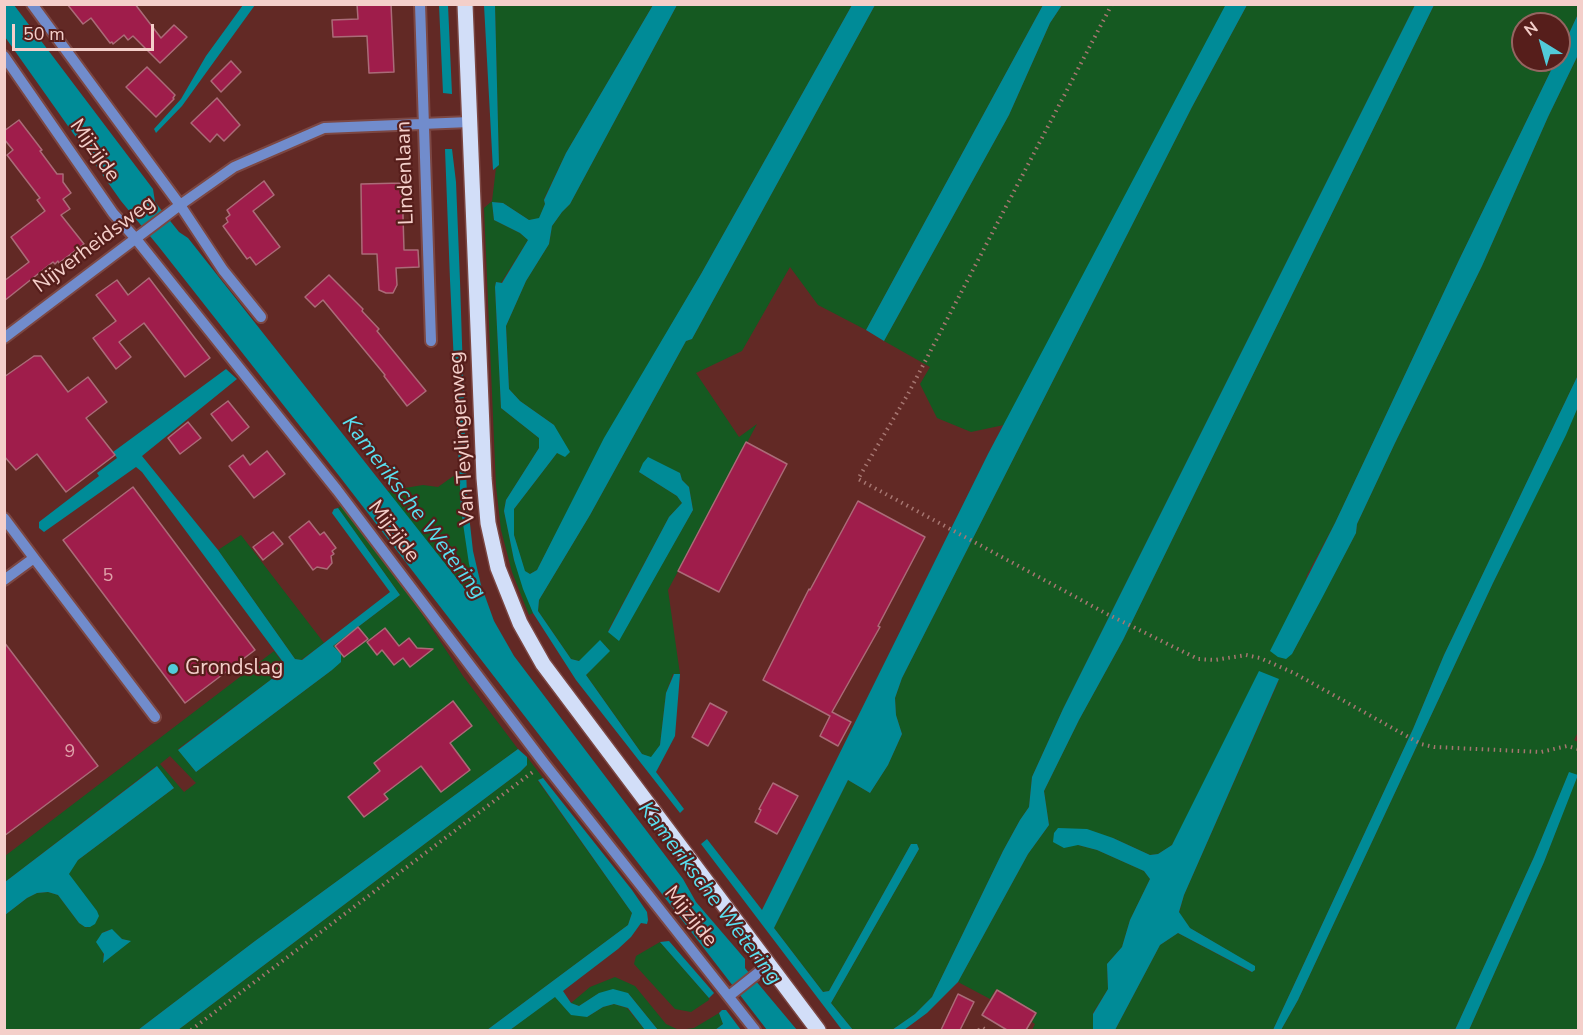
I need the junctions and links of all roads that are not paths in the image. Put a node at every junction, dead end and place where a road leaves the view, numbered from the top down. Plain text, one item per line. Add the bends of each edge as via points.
1 (32, 4) edge
2 (420, 4) edge
3 (465, 4) edge
4 (4, 56) edge
5 (470, 122) junction
6 (424, 125) junction
7 (180, 205) junction
8 (141, 235) junction
9 (261, 317) dead end
10 (4, 338) edge
11 (431, 340) dead end
12 (4, 519) edge
13 (34, 558) junction
14 (4, 580) edge
15 (155, 717) dead end
16 (765, 968) junction
17 (730, 995) junction
18 (754, 1030) edge
19 (818, 1030) edge

1 - 7 street
2 - 6 street, Lindenlaan
3 - 5 main road, Van Teylingenweg
4 - 8 street, Mijzijde via 113,213
5 - 6 street
5 - 16 main road, Van Teylingenweg via 484,478 498,568 520,623 543,664
6 - 7 street via 324,128 234,167
6 - 11 street, Lindenlaan
7 - 8 street, Nijverheidsweg
7 - 9 street
8 - 10 street, Nijverheidsweg
8 - 17 street, Mijzijde via 544,763
12 - 13 street
13 - 14 street
13 - 15 street
16 - 17 street
16 - 19 main road, Van Teylingenweg
17 - 18 street, Mijzijde

